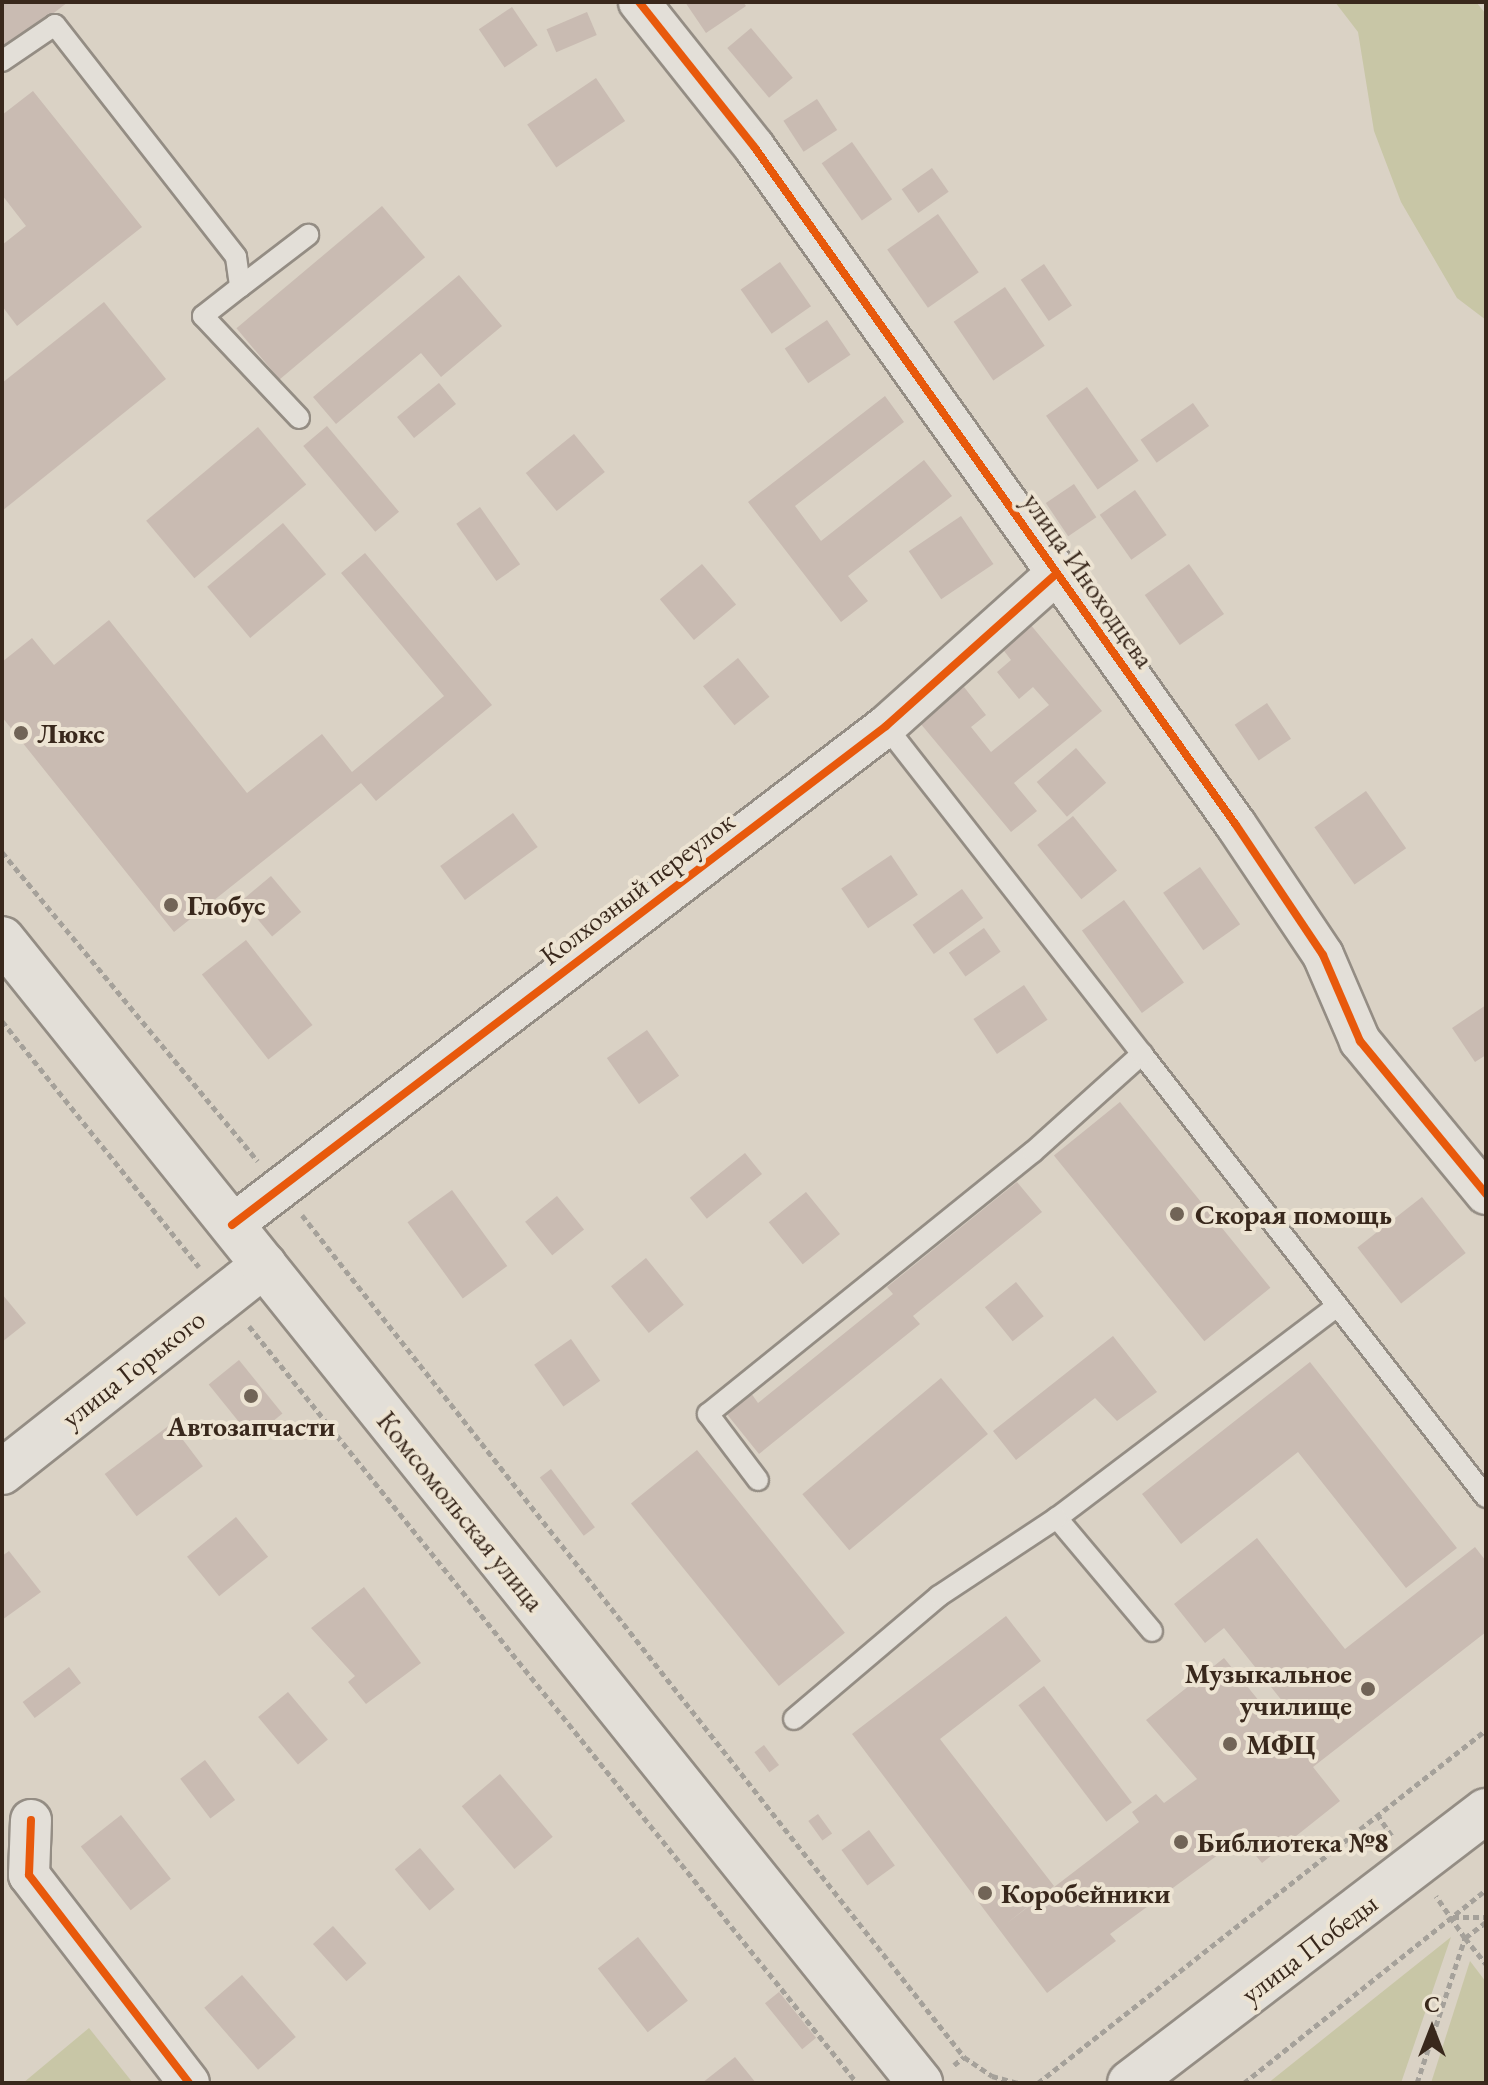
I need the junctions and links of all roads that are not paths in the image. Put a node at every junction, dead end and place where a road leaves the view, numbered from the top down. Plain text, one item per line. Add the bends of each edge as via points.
1 (639, 2) edge
2 (2, 61) edge
3 (308, 235) dead end
4 (240, 287) junction
5 (299, 418) dead end
6 (1057, 573) junction
7 (886, 726) junction
8 (2, 939) edge
9 (1142, 1054) junction
10 (1486, 1194) edge
11 (232, 1225) junction
12 (264, 1265) junction
13 (1335, 1308) junction
14 (2, 1472) edge
15 (758, 1480) dead end
16 (1486, 1497) edge
17 (1057, 1518) junction
18 (1152, 1631) dead end
19 (794, 1719) dead end
20 (1486, 1811) edge
21 (31, 1820) dead end
22 (930, 2079) edge
23 (189, 2083) edge
24 (1130, 2083) edge

1 - 6 street, улица Иноходцева via 755,148
2 - 4 lane via 55,25 236,257
3 - 4 lane
4 - 5 lane via 203,316
6 - 7 street, Колхозный переулок
6 - 10 street, улица Иноходцева via 1323,955 1360,1041
7 - 9 lane
7 - 11 street, Колхозный переулок
8 - 11 main road, Комсомольская улица
9 - 13 lane
9 - 15 lane via 1033,1152 708,1414
11 - 12 main road, Комсомольская улица
12 - 14 main road, улица Горького
12 - 22 main road, Комсомольская улица
13 - 16 lane
13 - 17 lane
17 - 18 lane
17 - 19 lane via 939,1596
20 - 24 main road, улица Победы
21 - 23 street via 29,1875

